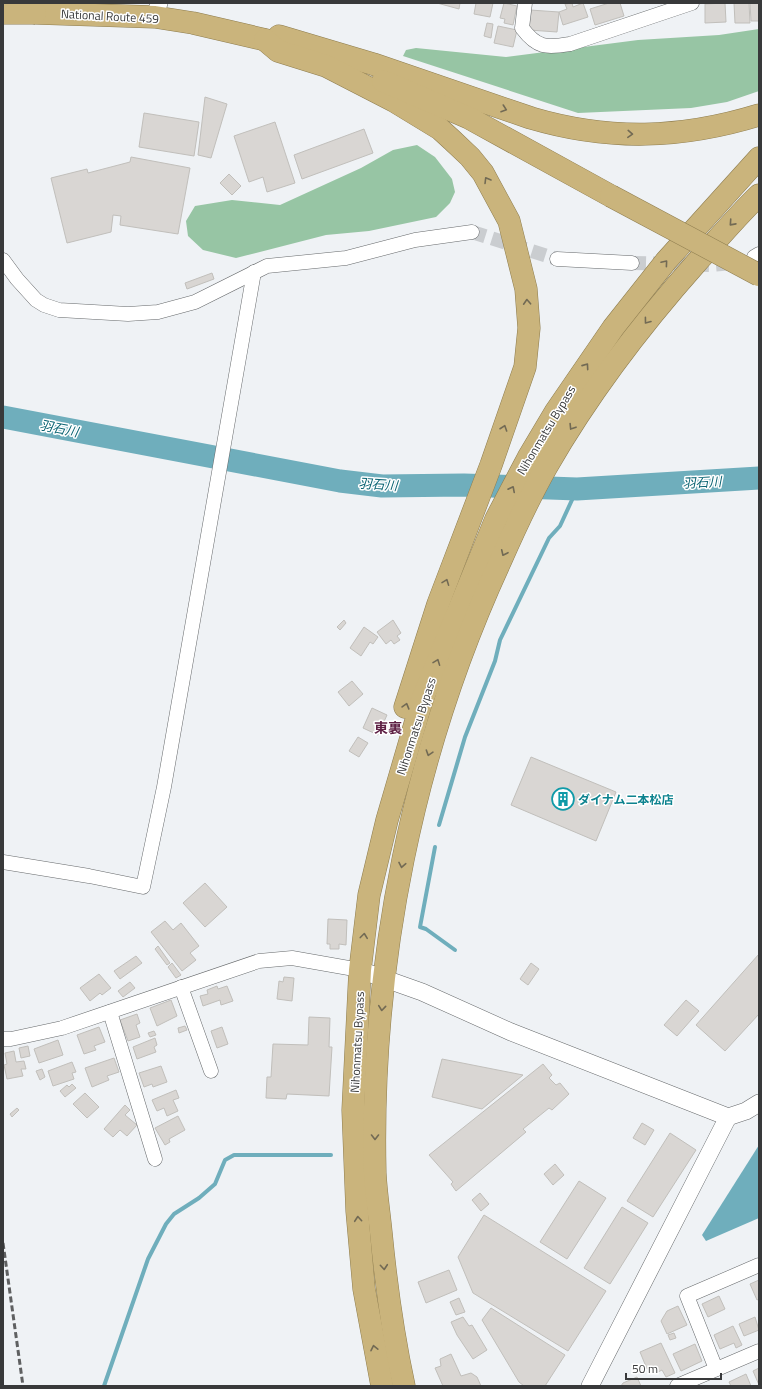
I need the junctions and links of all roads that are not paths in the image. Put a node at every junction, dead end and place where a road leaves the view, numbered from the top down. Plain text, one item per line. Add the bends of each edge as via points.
1 (525, 3) edge
2 (692, 3) edge
3 (157, 10) edge
4 (3, 13) edge
5 (193, 23) junction
6 (266, 40) junction
7 (334, 52) junction
8 (759, 115) edge
9 (759, 158) edge
10 (614, 191) junction
11 (759, 195) edge
12 (472, 232) tunnel mouth
13 (557, 259) tunnel mouth
14 (3, 260) edge
15 (758, 262) edge
16 (632, 263) tunnel mouth
17 (254, 272) junction
18 (537, 462) junction
19 (3, 862) edge
20 (369, 895) junction
21 (360, 970) junction
22 (385, 978) junction
23 (181, 988) junction
24 (110, 1012) junction
25 (4, 1034) edge
26 (211, 1071) dead end
27 (759, 1103) edge
28 (728, 1117) junction
29 (155, 1160) dead end
30 (759, 1265) edge
31 (759, 1351) edge
32 (716, 1369) junction
33 (382, 1386) edge
34 (404, 1386) edge
35 (590, 1386) edge
36 (677, 1386) edge

1 - 2 street via 522,28 536,44 552,47 570,44
3 - 4 highway, National Route 459, bridge
3 - 5 highway, National Route 459
5 - 6 highway
5 - 7 highway via 227,25
6 - 10 highway via 329,58 469,118
20 -> 6 highway via 374,850 405,707 438,604 525,367 529,328 526,289 510,221 483,173 470,157 440,129 394,101 326,66 278,51
7 -> 8 highway via 442,86 531,118 592,132 639,135 685,133
7 - 10 highway via 356,64 425,89 480,114
18 -> 9 highway, Nihonmatsu Bypass via 586,366 613,328 666,262
10 - 15 highway
11 -> 18 highway, Nihonmatsu Bypass via 654,313
12 - 17 street via 415,240 346,258 281,263
13 - 16 street
14 - 17 street via 36,300 44,305 58,310 104,314 128,314 174,308 195,302
17 - 19 street via 164,787 143,887
20 -> 18 highway, Nihonmatsu Bypass via 387,820 422,700 496,519
18 -> 22 highway, Nihonmatsu Bypass via 520,517 478,609 427,759 402,864
21 -> 20 highway, Nihonmatsu Bypass
21 - 22 street
21 - 23 street via 297,959 270,959 245,964
33 -> 21 highway, Nihonmatsu Bypass via 364,1289 357,1211 354,1110
22 - 28 street via 511,1032
22 -> 34 highway, Nihonmatsu Bypass via 375,1100 375,1177 385,1281
23 - 24 street
23 - 26 street
24 - 25 street via 62,1028 11,1039
24 - 29 street
27 - 28 street
28 - 35 street
30 - 32 street via 687,1296
31 - 32 street
32 - 36 street

